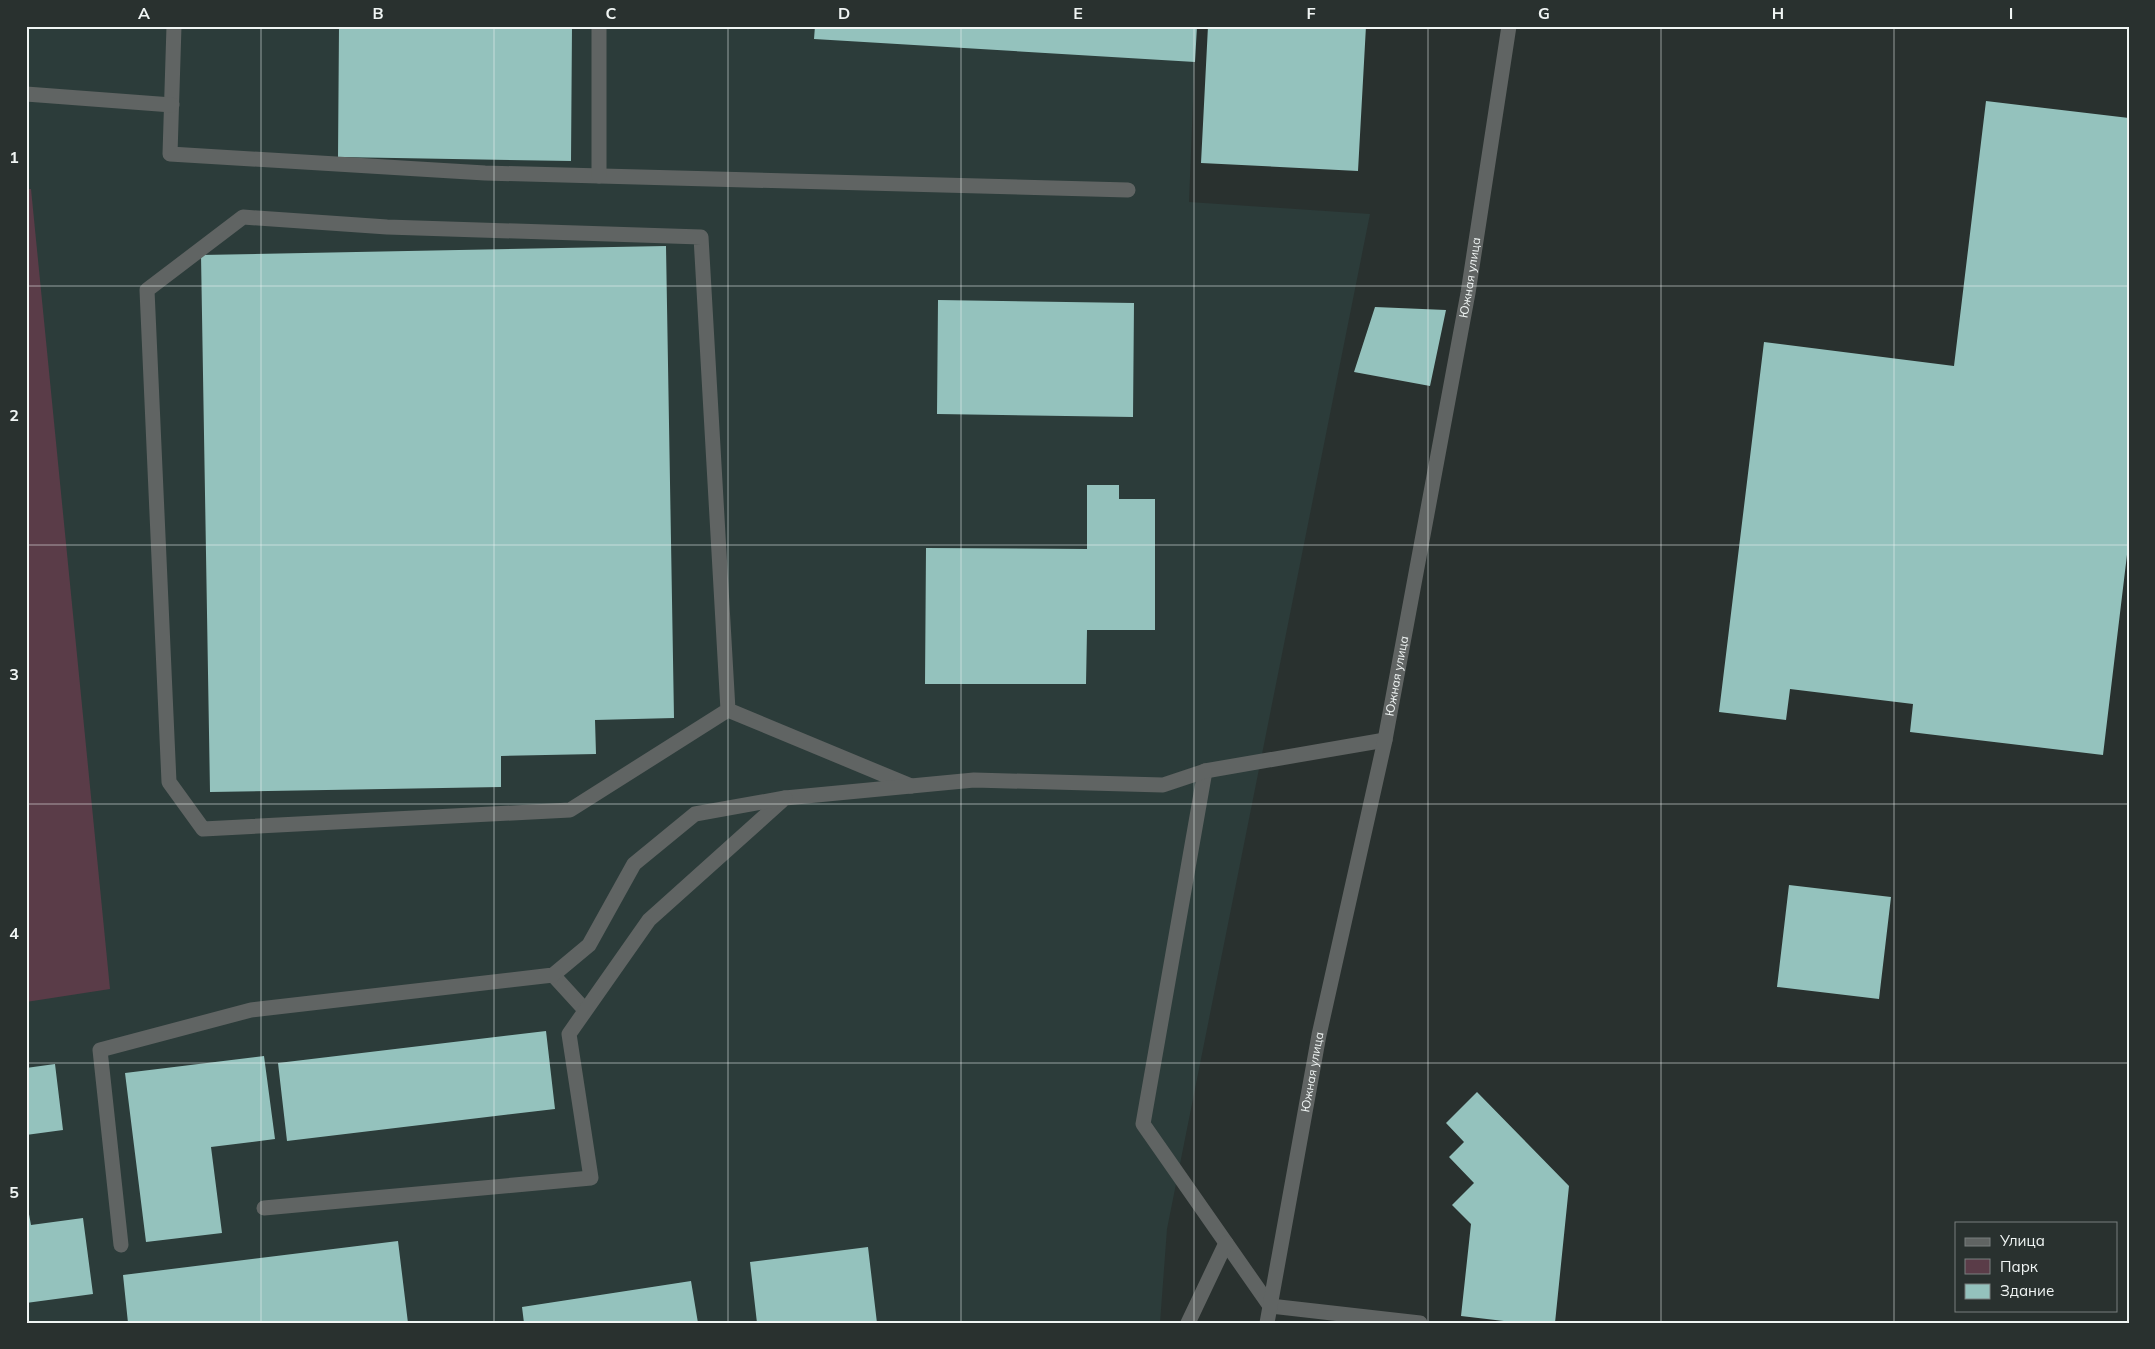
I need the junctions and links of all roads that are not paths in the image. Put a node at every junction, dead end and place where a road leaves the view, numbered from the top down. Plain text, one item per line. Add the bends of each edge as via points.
1 (174, 26) edge
2 (599, 26) edge
3 (1509, 26) edge
4 (26, 94) edge
5 (172, 105) junction
6 (599, 176) junction
7 (1128, 190) dead end
8 (728, 710) junction
9 (1385, 740) junction
10 (1205, 771) junction
11 (911, 786) junction
12 (785, 798) junction
13 (553, 975) junction
14 (586, 1010) junction
15 (264, 1208) dead end
16 (1226, 1243) junction
17 (121, 1245) dead end
18 (1270, 1306) junction
19 (1188, 1323) edge
20 (1267, 1323) edge
21 (1420, 1323) edge

1 - 5 street
2 - 6 street
3 - 9 street, Южная улица via 1468,294
4 - 5 street
5 - 6 street via 170,154 485,173
6 - 7 street
8 - 8 street via 570,810 202,829 169,782 147,290 243,217 387,227 701,237
8 - 11 street
9 - 10 street
9 - 18 street, Южная улица via 1319,1035
10 - 11 street via 1164,785 974,780
10 - 16 street via 1143,1124
11 - 12 street
12 - 13 street via 695,814 634,864 589,945
12 - 14 street via 649,920
13 - 14 street
13 - 17 street via 251,1010 100,1050
14 - 15 street via 569,1034 590,1178
16 - 18 street
16 - 19 street
18 - 20 street, Южная улица
18 - 21 street

